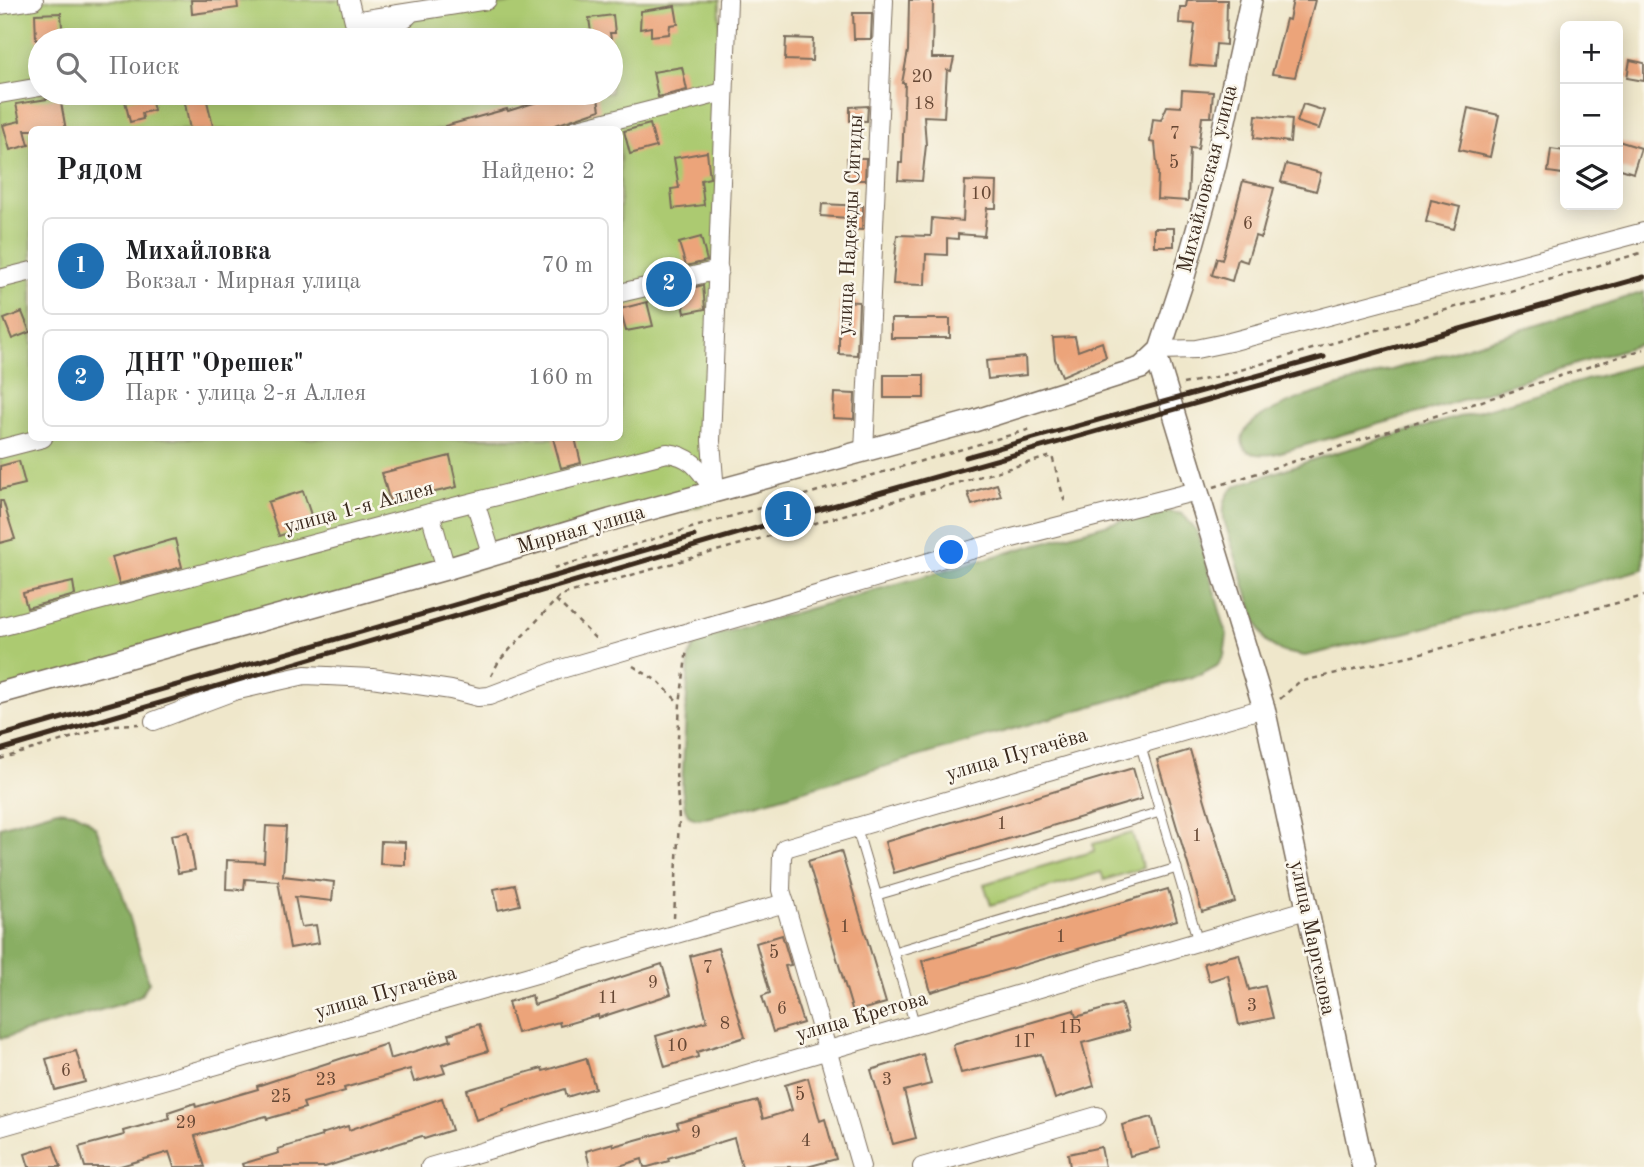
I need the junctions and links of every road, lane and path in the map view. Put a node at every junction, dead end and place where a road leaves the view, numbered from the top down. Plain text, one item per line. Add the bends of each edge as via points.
1 (34, 0) edge
2 (349, 0) edge
3 (486, 0) edge
4 (728, 0) edge
5 (884, 0) edge
6 (1251, 0) edge
7 (0, 5) edge
8 (411, 13) junction
9 (390, 28) edge
10 (28, 89) edge
11 (724, 92) junction
12 (0, 94) edge
13 (590, 126) edge
14 (1644, 232) edge
15 (1644, 252) edge
16 (719, 270) junction
17 (28, 272) edge
18 (0, 279) edge
19 (623, 292) edge
20 (1644, 349) edge
21 (1158, 352) junction
22 (1165, 388) junction
23 (1031, 429) dead end
24 (31, 441) edge
25 (0, 449) edge
26 (864, 452) junction
27 (1197, 491) junction
28 (715, 492) junction
29 (475, 502) junction
30 (430, 513) junction
31 (1071, 524) junction
32 (492, 556) junction
33 (554, 568) dead end
34 (446, 569) junction
35 (1644, 596) edge
36 (556, 600) junction
37 (0, 626) edge
38 (691, 633) junction
39 (612, 655) junction
40 (0, 693) edge
41 (478, 697) junction
42 (680, 705) junction
43 (1264, 708) junction
44 (154, 721) joint
45 (1140, 743) junction
46 (0, 759) edge
47 (1160, 812) junction
48 (856, 826) junction
49 (1177, 868) junction
50 (877, 895) junction
51 (785, 904) junction
52 (1306, 910) junction
53 (673, 935) junction
54 (1198, 941) junction
55 (894, 952) junction
56 (915, 1025) junction
57 (827, 1050) junction
58 (1097, 1116) dead end
59 (0, 1127) edge
60 (430, 1167) edge
61 (861, 1167) edge
62 (922, 1167) edge
63 (1363, 1167) edge

1 - 7 street
2 - 8 street via 354,21
3 - 8 street
4 - 11 street
5 - 26 street, улица Надежды Сигиды
6 - 21 street, Михайловская улица via 1215,166
8 - 9 street
10 - 12 street
11 - 13 street
11 - 16 street
14 - 21 street via 1241,339
15 - 22 path
16 - 19 street
16 - 28 street via 711,441
17 - 18 street
20 - 27 path
21 - 22 street, улица Маргелова
21 - 26 street, Мирная улица via 1132,373
22 - 27 street, улица Маргелова
23 - 33 path
24 - 25 street
26 - 28 street, Мирная улица
27 - 31 street
27 - 43 street, улица Маргелова
28 - 29 street, улица 1-я Аллея via 685,456 667,453
28 - 32 street, Мирная улица
29 - 30 street, улица 1-я Аллея
29 - 32 street
30 - 34 street
30 - 37 street, улица 1-я Аллея
31 - 36 path via 1052,456
31 - 38 street
32 - 34 street, Мирная улица
34 - 40 street, Мирная улица
35 - 43 path via 1298,682
36 - 39 path
36 - 41 path via 499,661
38 - 39 street
38 - 42 path
39 - 41 street via 558,670 499,695
39 - 42 path via 659,682
41 - 44 street via 393,681 305,675 234,691
42 - 53 path
43 - 45 street, улица Пугачёва
43 - 52 street, улица Маргелова
44 - 46 path via 114,725
45 - 47 lane
45 - 48 street, улица Пугачёва
47 - 49 lane
47 - 50 lane
48 - 50 lane
48 - 51 street, улица Пугачёва via 785,848 780,879
49 - 54 lane
49 - 55 lane
50 - 55 lane
51 - 53 street, улица Пугачёва
51 - 57 street
52 - 54 street, улица Кретова
52 - 63 street, улица Маргелова
53 - 59 street, улица Пугачёва
54 - 56 street, улица Кретова
55 - 56 lane
56 - 57 street, улица Кретова
57 - 60 street, улица Кретова
57 - 61 street
58 - 62 street

